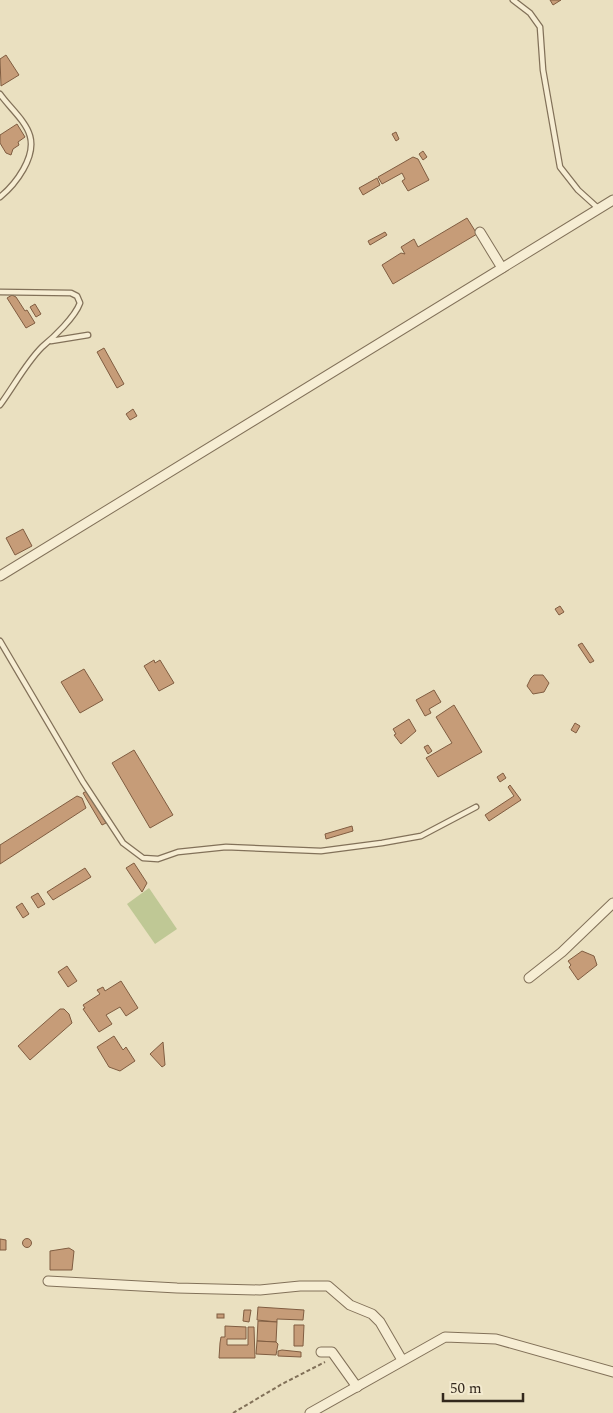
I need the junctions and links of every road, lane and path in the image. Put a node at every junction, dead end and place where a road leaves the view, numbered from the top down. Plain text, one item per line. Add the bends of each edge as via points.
1 (513, 0) edge
2 (0, 94) edge
3 (0, 197) edge
4 (613, 200) edge
5 (599, 209) junction
6 (480, 232) dead end
7 (502, 268) junction
8 (0, 292) edge
9 (88, 335) dead end
10 (51, 341) junction
11 (0, 405) edge
12 (0, 576) edge
13 (0, 641) edge
14 (476, 807) dead end
15 (613, 903) edge
16 (529, 978) dead end
17 (48, 1281) dead end
18 (321, 1352) dead end
19 (337, 1356) junction
20 (402, 1360) junction
21 (613, 1372) edge
22 (357, 1387) junction
23 (233, 1413) edge
24 (310, 1413) edge

1 - 5 lane via 530,13 540,27 543,70 560,166 578,190
2 - 3 lane via 30,135 31,150 12,186
4 - 5 street
5 - 7 street
6 - 7 street
7 - 12 street
8 - 10 lane via 71,293 77,296 78,309
9 - 10 lane
10 - 11 lane via 39,352
13 - 14 lane via 113,828 123,843 143,858 158,859 178,852 226,847 321,851 421,836
15 - 16 street via 562,952
17 - 20 street via 260,1290 328,1286 350,1305 372,1314
18 - 19 street via 332,1352
19 - 22 street
19 - 23 path
20 - 21 street via 445,1338 496,1339
20 - 22 street
22 - 24 street

